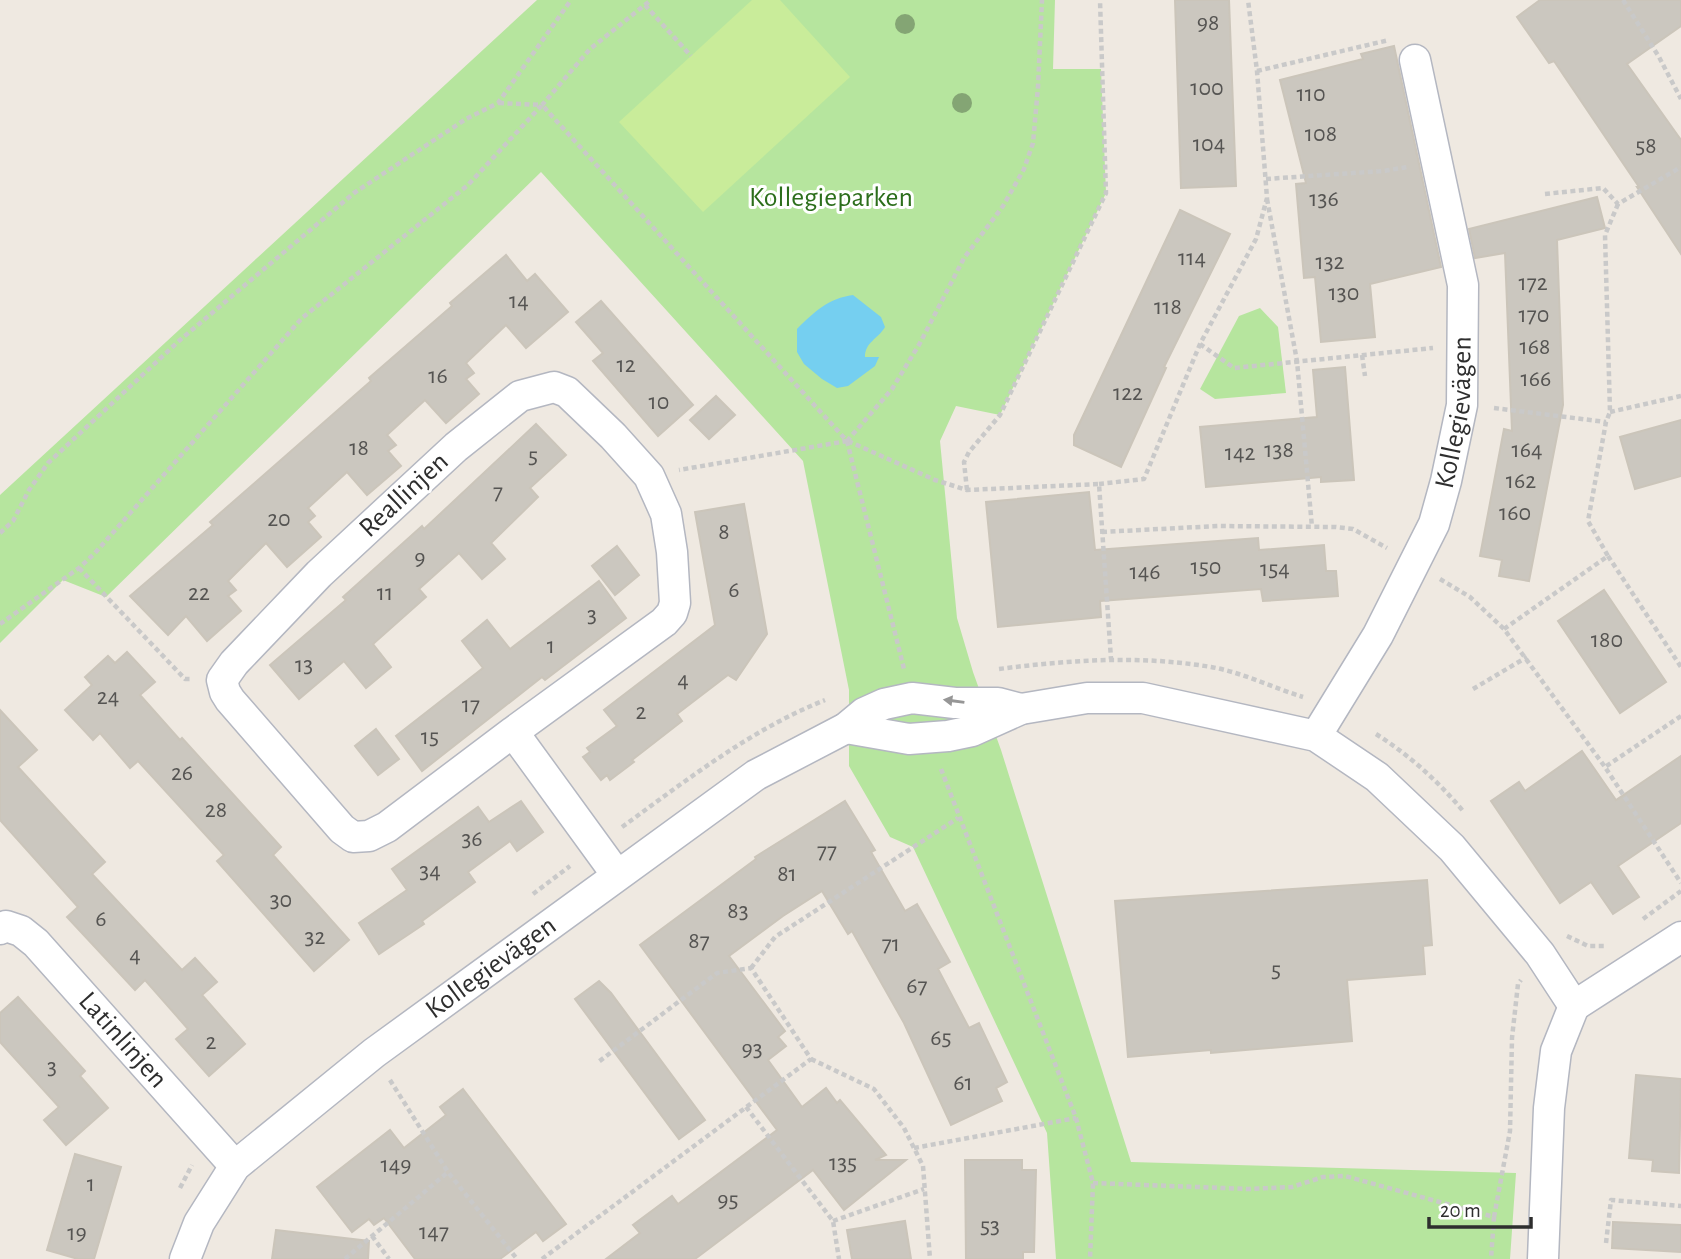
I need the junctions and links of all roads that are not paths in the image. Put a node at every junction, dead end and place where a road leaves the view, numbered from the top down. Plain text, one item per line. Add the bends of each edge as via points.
1 (1415, 60) road end
2 (1021, 709) junction
3 (846, 728) junction
4 (513, 732) junction
5 (1316, 736) junction
6 (617, 875) junction
7 (0, 929) edge
8 (1681, 937) edge
9 (1574, 1006) junction
10 (236, 1166) junction
11 (185, 1259) edge
12 (1543, 1259) edge

1 - 5 street, Kollegievägen via 1464,285 1462,405 1434,524 1378,635
2 - 3 street, Kollegievägen via 972,731 929,738
2 -> 3 street, Kollegievägen via 998,703 955,703 914,684
2 - 5 street, Kollegievägen via 1087,698 1143,698
3 - 6 street, Kollegievägen via 756,775
4 - 4 street, Reallinjen via 387,827 354,837 342,829 230,700 222,680 319,574 456,447 520,396 554,387 567,392 649,476 666,514 675,603 664,622
4 - 6 street
5 - 9 street, Kollegievägen via 1377,777 1452,848 1540,954
6 - 10 street, Kollegievägen via 374,1053
7 - 10 street, Latinlinjen via 6,926 21,931 36,943
8 - 9 street
9 - 12 street via 1556,1051 1549,1108
10 - 11 street, Kollegievägen via 200,1223

